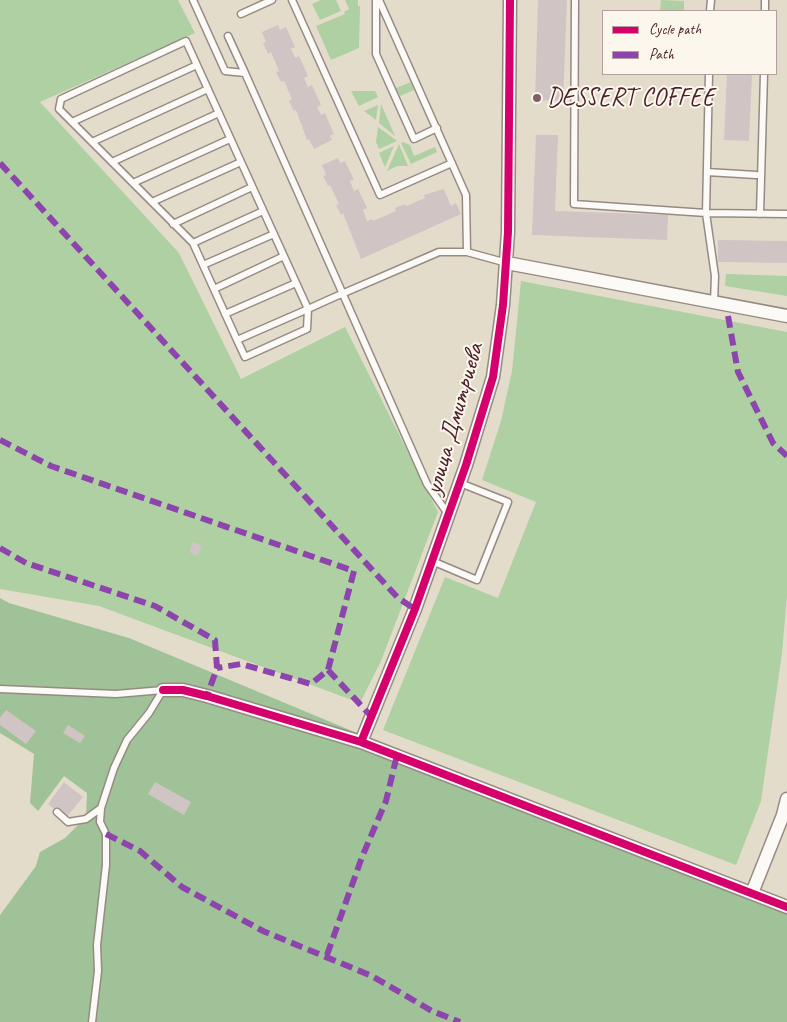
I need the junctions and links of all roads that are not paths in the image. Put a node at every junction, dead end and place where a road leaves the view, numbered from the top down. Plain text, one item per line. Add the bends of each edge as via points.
1 (193, 0) edge
2 (272, 0) edge
3 (292, 0) edge
4 (378, 0) edge
5 (510, 0) edge
6 (575, 0) edge
7 (241, 14) dead end
8 (228, 36) dead end
9 (197, 65) junction
10 (246, 73) junction
11 (709, 75) edge
12 (764, 75) edge
13 (208, 89) junction
14 (219, 113) junction
15 (72, 122) junction
16 (436, 128) junction
17 (230, 139) junction
18 (92, 142) junction
19 (112, 162) junction
20 (241, 162) junction
21 (452, 163) junction
22 (706, 172) junction
23 (756, 176) dead end
24 (133, 183) junction
25 (252, 187) junction
26 (152, 202) junction
27 (263, 211) junction
28 (706, 213) junction
29 (760, 214) junction
30 (787, 214) edge
31 (173, 224) junction
32 (274, 234) junction
33 (193, 243) junction
34 (467, 252) junction
35 (284, 256) junction
36 (507, 263) junction
37 (203, 266) junction
38 (296, 283) junction
39 (214, 289) junction
40 (343, 294) junction
41 (714, 302) junction
42 (308, 309) junction
43 (225, 314) junction
44 (787, 316) edge
45 (237, 340) junction
46 (460, 483) junction
47 (449, 515) junction
48 (432, 561) junction
49 (0, 689) edge
50 (163, 690) junction
51 (361, 742) junction
52 (787, 799) edge
53 (101, 808) junction
54 (57, 812) dead end
55 (785, 816) edge
56 (752, 893) junction
57 (787, 907) edge
58 (92, 1022) edge

1 - 10 lane via 225,71
2 - 7 lane
3 - 21 lane via 380,195
4 - 16 lane
4 - 16 lane via 376,54 414,139
5 - 36 street, улица Дмитриева
6 - 28 lane via 574,204
8 - 10 lane
9 - 13 lane
9 - 15 lane
9 - 15 lane via 186,41 61,99 59,109
10 - 40 lane
11 - 22 lane
12 - 29 lane
13 - 14 lane
13 - 18 lane
14 - 17 lane
14 - 19 lane
15 - 18 lane
16 - 21 lane
17 - 20 lane
17 - 24 lane
18 - 19 lane
19 - 24 lane
20 - 25 lane
20 - 26 lane
21 - 34 lane via 468,205
22 - 23 lane
22 - 28 lane
24 - 26 lane
25 - 27 lane
25 - 31 lane
26 - 31 lane
27 - 32 lane
27 - 33 lane
28 - 29 lane
28 - 41 lane via 715,276
29 - 30 lane
31 - 33 lane
32 - 35 lane
32 - 37 lane
33 - 37 lane
34 - 36 lane
34 - 40 lane via 439,252
35 - 38 lane
35 - 39 lane
36 - 41 street
36 - 46 street, улица Дмитриева via 493,377
37 - 39 lane
38 - 42 lane
38 - 43 lane
39 - 43 lane
40 - 42 lane
40 - 47 lane via 427,484
41 - 44 street
42 - 45 lane
42 - 45 lane via 307,329 245,357
43 - 45 lane
46 - 47 street, улица Дмитриева
46 - 48 lane via 508,502 477,580
47 - 48 street, улица Дмитриева
48 - 51 street, улица Дмитриева via 416,609
49 - 50 lane via 106,694
50 - 51 street via 183,690 207,696
50 - 53 lane via 127,740
51 - 56 street
52 - 55 street
53 - 54 lane via 86,819 68,822
53 - 58 lane via 100,822 106,834 106,865
55 - 56 street
56 - 57 street

